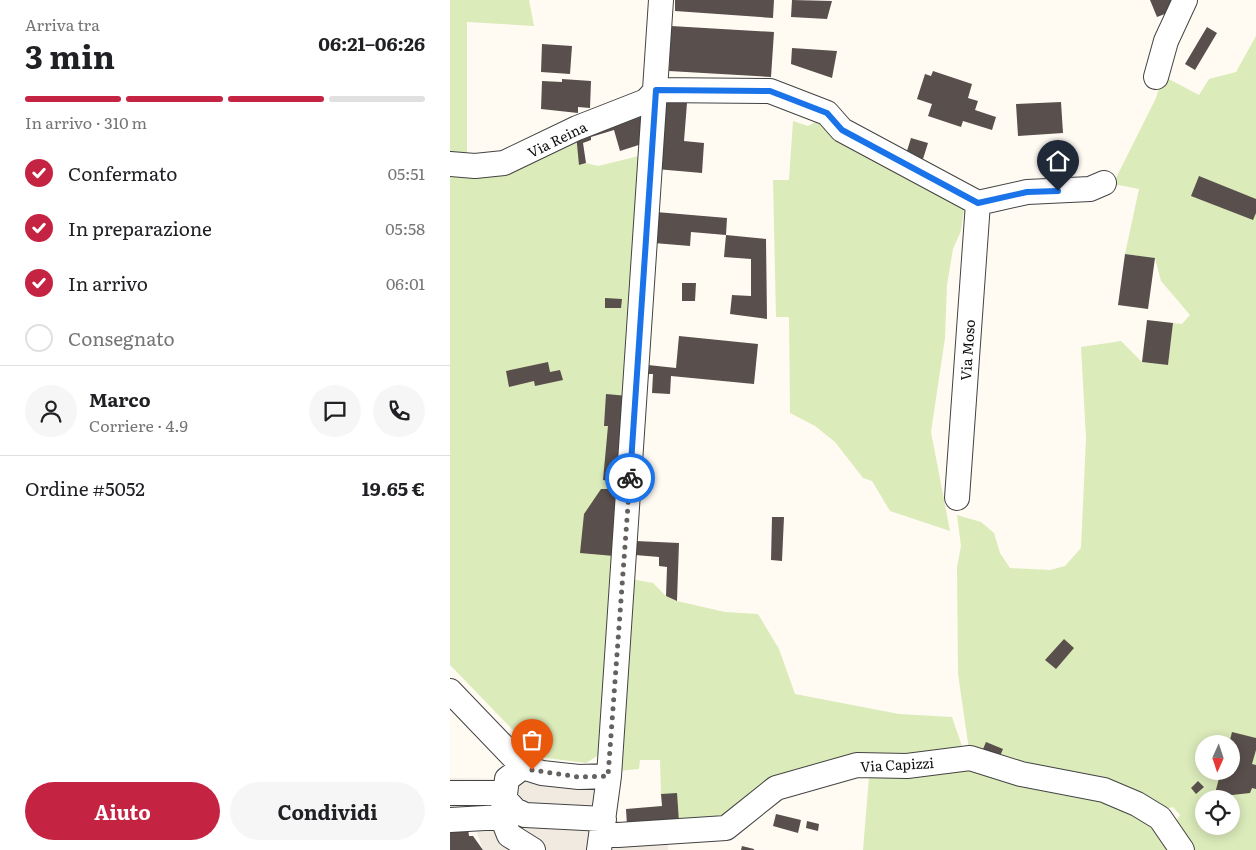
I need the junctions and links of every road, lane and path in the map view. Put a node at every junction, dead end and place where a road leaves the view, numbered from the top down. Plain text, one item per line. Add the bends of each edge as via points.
1 (662, 0) edge
2 (1185, 0) edge
3 (1156, 77) dead end
4 (656, 90) junction
5 (450, 164) edge
6 (1104, 183) dead end
7 (978, 203) junction
8 (957, 498) dead end
9 (450, 691) edge
10 (523, 767) junction
11 (608, 776) junction
12 (450, 793) edge
13 (503, 803) junction
14 (450, 820) edge
15 (602, 834) edge
16 (532, 850) edge
17 (1182, 850) edge

1 - 4 street
2 - 3 street via 1166,41
4 - 5 street, Via Reina via 646,100 504,163
4 - 7 street via 770,91 827,113 842,130
4 - 11 street
6 - 7 street via 1090,189 1027,192
7 - 8 street, Via Moso
9 - 10 street
10 - 11 street via 542,773 579,777
10 - 13 street via 508,779
11 - 15 street
12 - 13 street
13 - 14 street
13 - 15 street, Via Capizzi via 525,815
13 - 16 street via 509,835
15 - 17 street, Via Capizzi via 726,828 776,788 858,765 907,766 970,758 1021,774 1104,790 1137,804 1160,818

